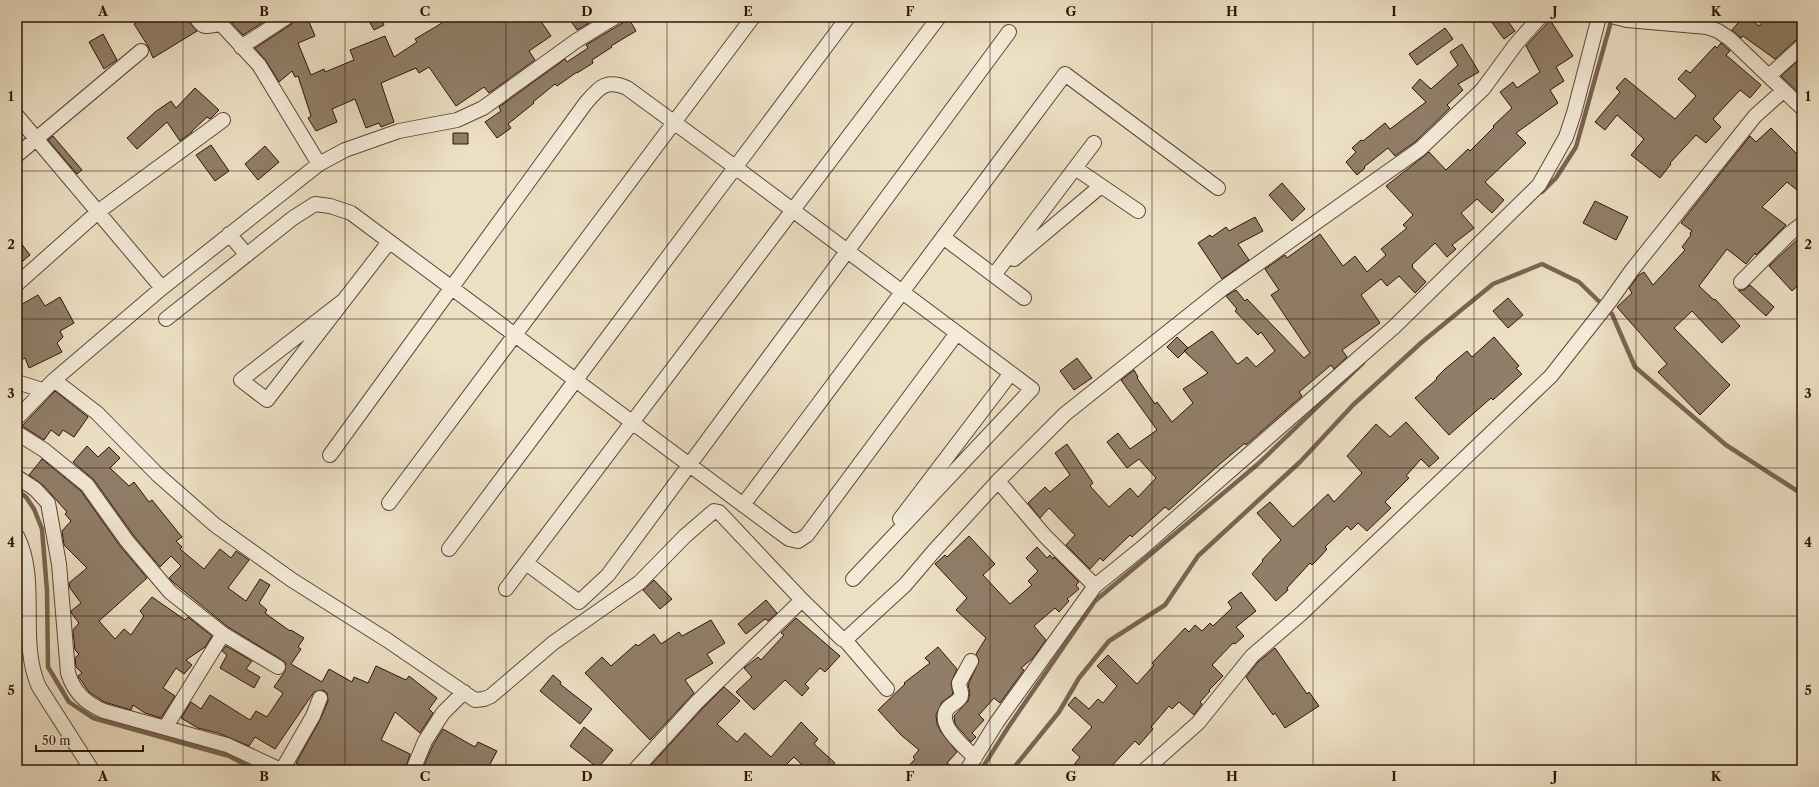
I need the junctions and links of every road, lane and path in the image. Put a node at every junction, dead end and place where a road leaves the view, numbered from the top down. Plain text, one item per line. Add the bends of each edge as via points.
1 (196, 17) edge
2 (287, 17) edge
3 (615, 17) edge
4 (753, 17) edge
5 (848, 17) edge
6 (939, 17) edge
7 (1540, 17) edge
8 (1599, 17) edge
9 (1621, 19) edge
10 (1650, 19) edge
11 (1009, 32) dead end
12 (241, 46) junction
13 (1802, 46) edge
14 (141, 51) dead end
15 (1769, 76) junction
16 (1783, 91) junction
17 (1802, 108) edge
18 (17, 116) edge
19 (223, 120) dead end
20 (673, 122) junction
21 (36, 139) junction
22 (1094, 143) dead end
23 (17, 155) edge
24 (319, 164) junction
25 (736, 167) junction
26 (1075, 168) junction
27 (1101, 186) junction
28 (1218, 188) dead end
29 (793, 210) junction
30 (99, 211) junction
31 (1138, 211) dead end
32 (1802, 224) edge
33 (229, 234) junction
34 (943, 236) junction
35 (389, 242) junction
36 (847, 251) junction
37 (247, 255) junction
38 (994, 275) junction
39 (1741, 282) dead end
40 (17, 284) edge
41 (162, 288) junction
42 (452, 289) junction
43 (902, 292) junction
44 (1024, 298) dead end
45 (343, 301) junction
46 (166, 319) dead end
47 (957, 333) junction
48 (515, 335) junction
49 (1011, 373) junction
50 (54, 380) junction
51 (575, 380) junction
52 (17, 382) edge
53 (42, 390) junction
54 (17, 418) edge
55 (632, 422) junction
56 (17, 432) edge
57 (330, 455) dead end
58 (689, 465) junction
59 (17, 478) edge
60 (998, 482) junction
61 (389, 503) dead end
62 (743, 505) junction
63 (17, 536) edge
64 (448, 548) dead end
65 (526, 563) junction
66 (1095, 586) junction
67 (506, 589) dead end
68 (802, 600) junction
69 (223, 634) junction
70 (845, 640) junction
71 (971, 660) dead end
72 (278, 667) dead end
73 (887, 689) dead end
74 (464, 692) junction
75 (320, 698) dead end
76 (165, 728) junction
77 (974, 758) junction
78 (92, 770) edge
79 (281, 770) edge
80 (414, 770) edge
81 (635, 770) edge
82 (967, 770) edge
83 (1145, 770) edge

1 - 12 street via 200,24 205,26 220,24
2 - 12 street
3 - 24 street via 576,41 482,108 457,120 399,131 345,150
4 - 20 street
5 - 25 street
6 - 29 street
7 - 60 street via 1483,88 1420,150 1222,289 1065,414
8 - 66 street via 1566,137 1539,185 1394,327
9 - 10 street
10 - 15 street via 1707,27 1718,31
11 - 36 street
12 - 24 street via 259,65
13 - 15 street
14 - 21 street
15 - 16 street
16 - 17 street
16 - 83 street via 1756,116 1632,270 1551,376 1302,613 1252,656 1198,723
18 - 21 street
19 - 30 street
20 - 25 street
20 - 42 street via 619,84 598,89
20 - 48 street
21 - 23 street
21 - 30 street
22 - 26 street
24 - 33 street
25 - 29 street
25 - 51 street
26 - 27 street
26 - 38 street
27 - 31 street
27 - 38 street
28 - 34 street via 1065,74
29 - 36 street
29 - 55 street
30 - 40 street
30 - 41 street
32 - 39 street
33 - 37 street
33 - 41 street
34 - 38 street
34 - 43 street
35 - 37 street via 351,213 315,204
35 - 42 street
35 - 45 street
36 - 43 street
36 - 58 street
37 - 46 street
38 - 44 street
41 - 50 street
42 - 48 street
42 - 57 street
43 - 47 street
43 - 62 street
45 - 45 street via 283,348 241,380 267,400
47 - 49 street
47 - 62 street via 807,535 798,541 789,539
48 - 51 street
48 - 61 street
49 - 49 street via 915,498 854,579 1032,389
50 - 53 street
50 - 74 street via 97,412 158,476 215,525 292,580
51 - 55 street
51 - 64 street
52 - 53 street
53 - 54 street
55 - 58 street
55 - 65 street
56 - 69 street via 87,485 127,541 170,592
58 - 62 street
58 - 65 street via 608,574 579,602
59 - 76 street via 35,489 48,503 59,564 64,643 72,685 92,706
60 - 66 street via 1045,536
60 - 70 street via 906,585
63 - 78 street via 27,572 33,674
65 - 67 street
66 - 77 street
68 - 70 street
68 - 74 street via 719,512 714,511 684,536 640,582 552,643 492,696 484,700 475,700
68 - 81 street via 696,702
69 - 72 street
69 - 76 street
70 - 73 street
71 - 77 street via 959,683 962,694 944,715 944,721 946,727
74 - 80 street via 443,713 432,730
75 - 79 street via 313,716
76 - 79 street via 227,746
77 - 82 street

